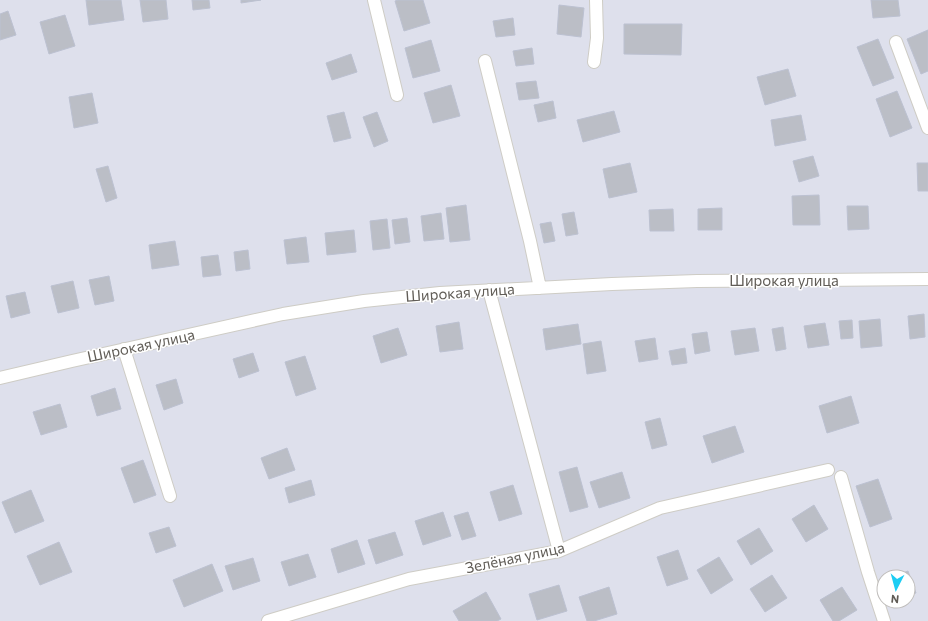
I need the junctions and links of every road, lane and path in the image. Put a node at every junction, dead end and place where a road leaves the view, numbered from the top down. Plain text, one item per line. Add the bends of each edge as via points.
1 (374, 0) edge
2 (596, 0) edge
3 (896, 42) dead end
4 (485, 61) dead end
5 (594, 62) dead end
6 (397, 95) dead end
7 (928, 128) edge
8 (928, 279) edge
9 (540, 288) junction
10 (489, 290) junction
11 (124, 349) junction
12 (0, 378) edge
13 (828, 470) dead end
14 (840, 477) dead end
15 (170, 496) dead end
16 (559, 551) junction
17 (268, 621) edge
18 (884, 621) edge

1 - 6 street
2 - 5 street via 597,38
3 - 7 street
4 - 9 street
8 - 9 street, Широкая улица via 697,281
9 - 10 street, Широкая улица
10 - 11 street, Широкая улица via 364,301 283,314
10 - 16 street
11 - 12 street, Широкая улица
11 - 15 street
13 - 16 street, Зелёная улица via 660,508
14 - 18 street
16 - 17 street, Зелёная улица via 409,579

